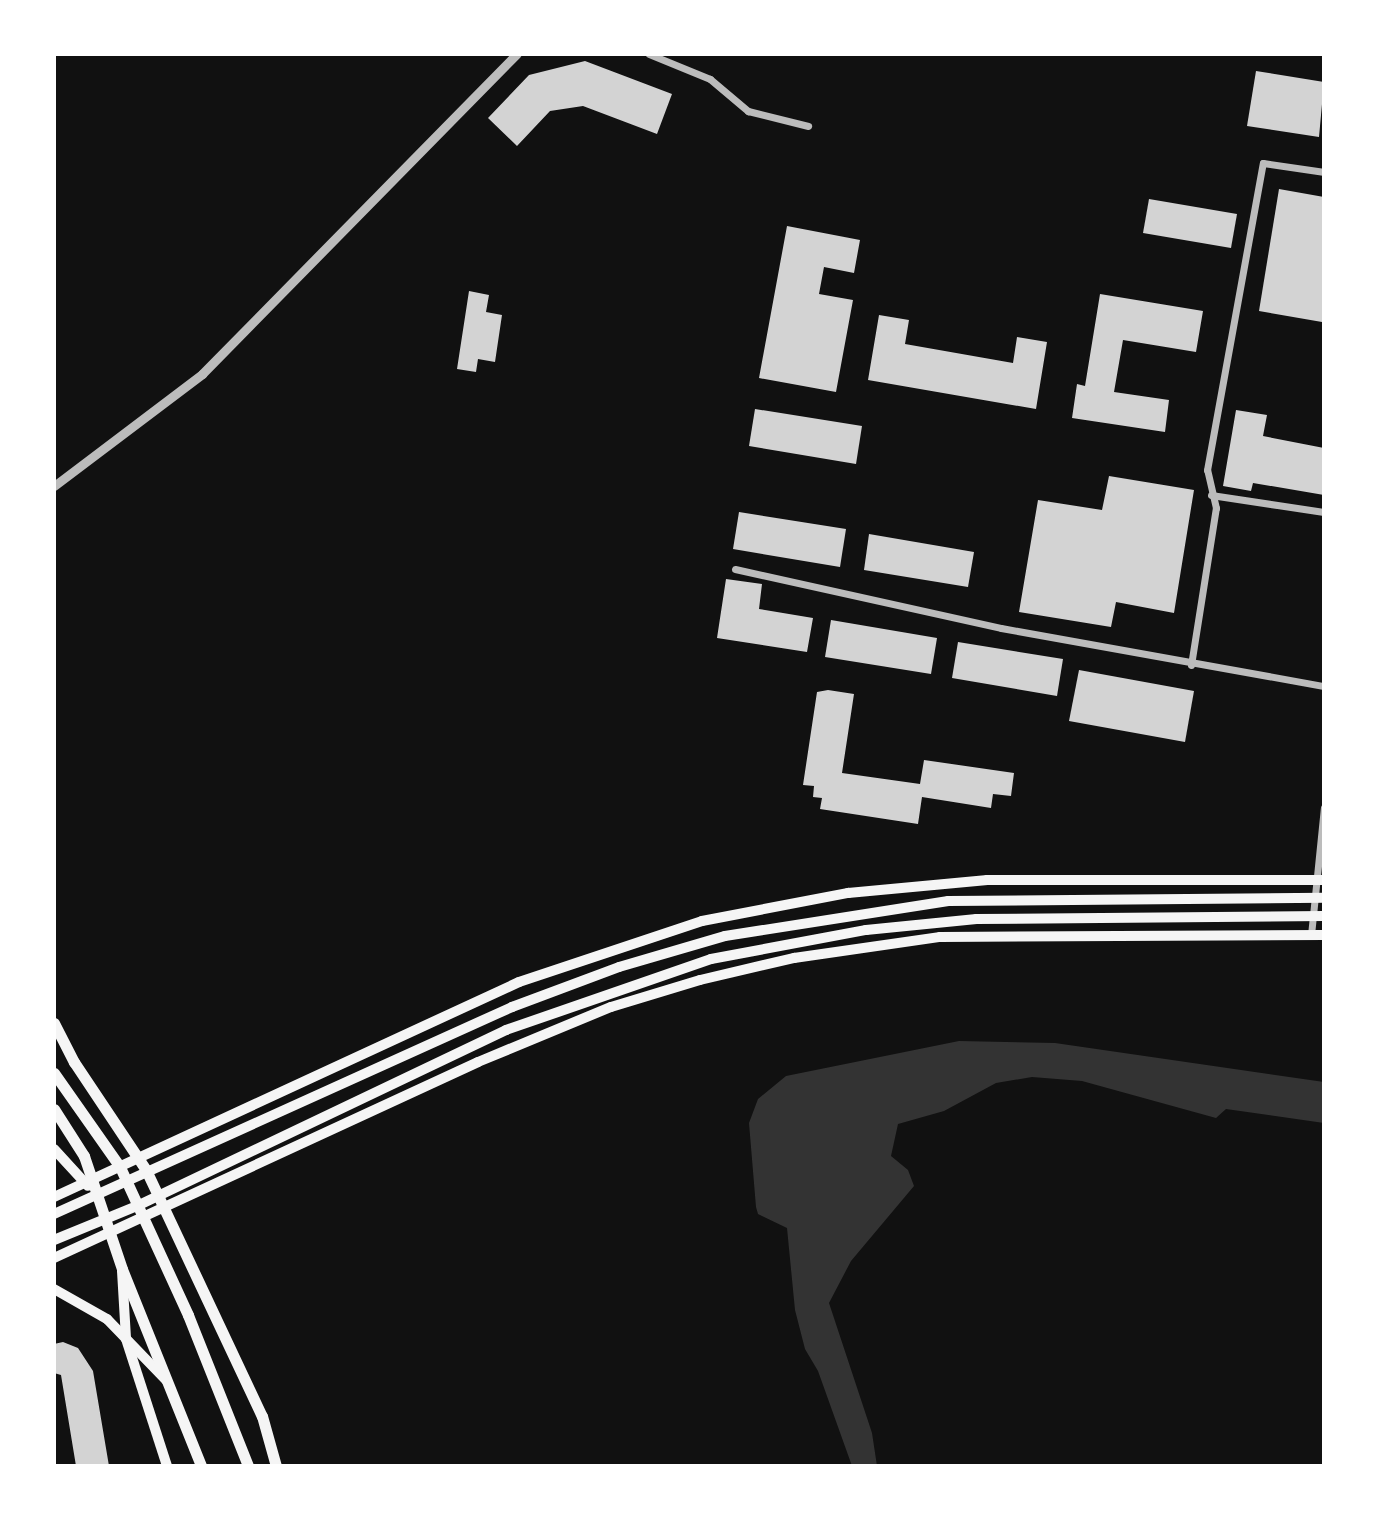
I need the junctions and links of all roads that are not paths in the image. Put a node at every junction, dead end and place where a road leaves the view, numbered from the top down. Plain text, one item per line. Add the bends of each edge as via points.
1 (517, 54) edge
2 (649, 54) edge
3 (808, 126) dead end
4 (1324, 172) edge
5 (54, 486) edge
6 (1211, 495) junction
7 (1324, 512) edge
8 (735, 569) dead end
9 (1191, 665) junction
10 (1324, 686) edge
11 (1324, 808) edge
12 (1320, 880) edge
13 (1318, 898) edge
14 (1312, 916) junction
15 (1324, 916) edge
16 (1311, 935) junction
17 (1324, 935) edge
18 (54, 1023) edge
19 (54, 1073) edge
20 (54, 1109) edge
21 (54, 1149) edge
22 (139, 1158) junction
23 (120, 1167) junction
24 (146, 1170) junction
25 (126, 1180) junction
26 (88, 1181) junction
27 (95, 1193) junction
28 (158, 1196) junction
29 (54, 1197) edge
30 (137, 1206) junction
31 (164, 1210) junction
32 (54, 1214) edge
33 (143, 1219) junction
34 (105, 1220) junction
35 (110, 1233) junction
36 (54, 1240) edge
37 (54, 1258) edge
38 (122, 1269) junction
39 (54, 1289) edge
40 (126, 1339) junction
41 (175, 1390) junction
42 (167, 1466) edge
43 (201, 1466) edge
44 (248, 1466) edge
45 (276, 1466) edge

1 - 5 street via 202,374
2 - 3 street via 710,79 748,111
4 - 6 street via 1263,163 1207,470
6 - 7 street
6 - 9 street via 1216,508
8 - 9 street
9 - 10 street
11 - 12 street
12 - 13 street
12 - 22 main road via 987,880 848,893 702,921 519,982
13 - 14 street
13 - 24 main road via 948,901 725,936 619,967 512,1007
14 - 15 main road
14 - 16 street
14 - 28 main road via 976,919 750,949 642,979 506,1030
16 - 17 main road
16 - 31 main road via 940,937 794,958 700,980 611,1007 478,1062
18 - 22 main road
19 - 23 main road
20 - 26 main road via 84,1156
21 - 26 main road
22 - 23 main road
22 - 24 main road
23 - 25 main road
23 - 26 main road
24 - 25 main road
24 - 28 main road
25 - 27 main road
25 - 30 main road
26 - 27 main road
26 - 29 main road
27 - 32 main road
27 - 34 main road
28 - 30 main road
28 - 31 main road
30 - 33 main road
30 - 34 main road
31 - 33 main road
31 - 45 main road via 262,1416
33 - 35 main road
33 - 44 main road
34 - 35 main road
34 - 36 main road
35 - 37 main road
35 - 38 main road
38 - 40 main road
38 - 41 main road
39 - 40 main road via 92,1308
40 - 41 main road
40 - 42 main road
41 - 43 main road

